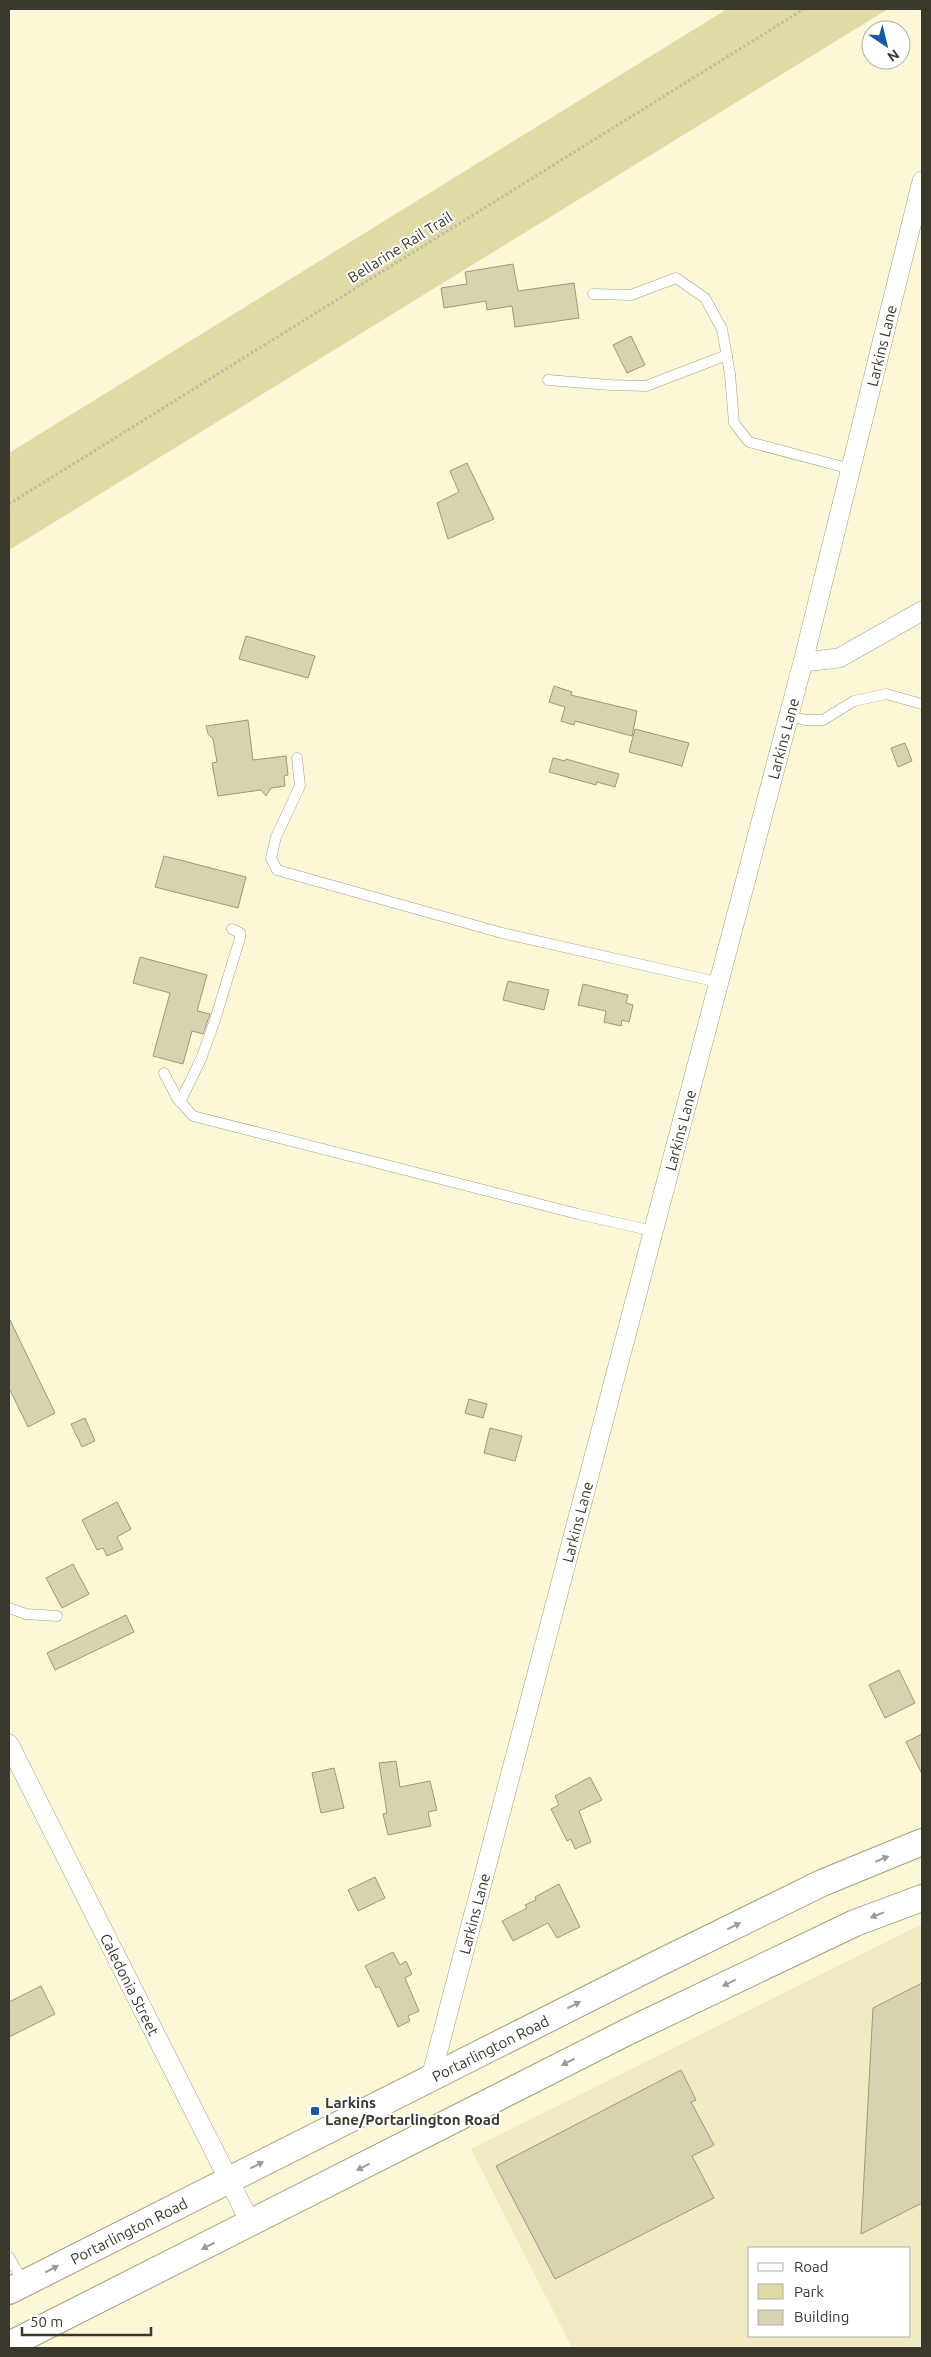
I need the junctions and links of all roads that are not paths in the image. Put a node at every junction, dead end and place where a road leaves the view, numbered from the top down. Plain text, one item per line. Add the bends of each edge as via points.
1 (922, 181) edge
2 (593, 294) dead end
3 (727, 355) junction
4 (548, 380) dead end
5 (851, 469) junction
6 (922, 611) edge
7 (803, 662) junction
8 (922, 704) edge
9 (789, 715) junction
10 (297, 758) dead end
11 (232, 929) dead end
12 (718, 982) junction
13 (164, 1073) dead end
14 (180, 1102) junction
15 (653, 1231) junction
16 (9, 1608) edge
17 (57, 1616) dead end
18 (9, 1744) edge
19 (922, 1842) edge
20 (922, 1898) edge
21 (431, 2077) junction
22 (229, 2179) junction
23 (251, 2224) junction
24 (9, 2257) edge
25 (16, 2288) edge
26 (9, 2345) edge

1 - 5 street, Larkins Lane
2 - 3 lane via 631,295 676,278 705,298 722,329
3 - 4 lane via 646,386
3 - 5 lane via 734,423 749,442
5 - 7 street, Larkins Lane
6 - 7 street via 838,658
7 - 9 street, Larkins Lane
8 - 9 lane via 886,694 854,701 823,720 805,720
9 - 12 street, Larkins Lane
10 - 12 lane via 300,786 276,837 271,858 278,870 502,933
11 - 14 lane via 240,933 240,938 201,1059
12 - 15 street, Larkins Lane
13 - 14 lane
14 - 15 lane via 193,1116
15 - 21 street, Larkins Lane
16 - 17 lane via 26,1614
18 - 22 street, Caledonia Street
21 -> 19 main road, Portarlington Road via 822,1883
20 -> 23 main road via 855,1923 627,2032
22 -> 21 main road, Portarlington Road
22 - 23 street, Caledonia Street
25 -> 22 main road, Portarlington Road
23 -> 26 main road
24 - 25 lane

